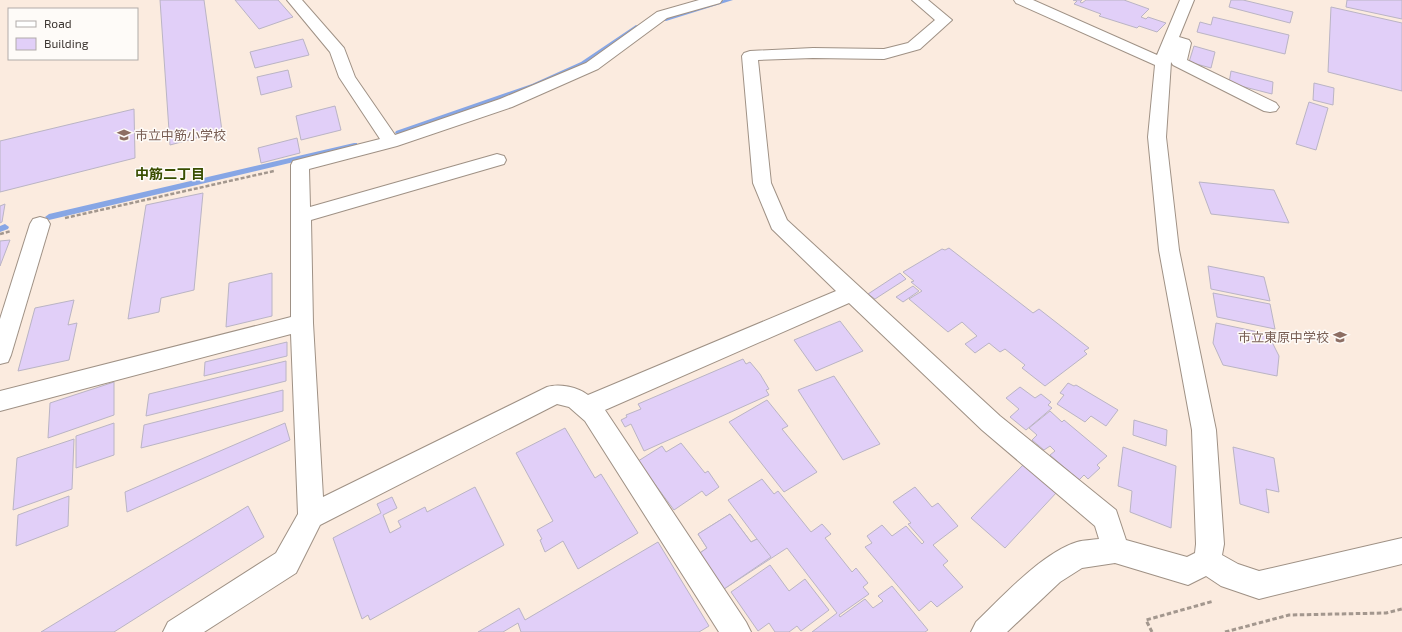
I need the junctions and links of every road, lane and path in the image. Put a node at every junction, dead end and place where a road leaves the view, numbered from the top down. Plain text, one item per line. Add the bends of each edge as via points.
1 (294, 0) edge
2 (716, 0) edge
3 (918, 0) edge
4 (1021, 0) edge
5 (1187, 0) edge
6 (1170, 40) junction
7 (1163, 63) junction
8 (1270, 107) dead end
9 (391, 142) junction
10 (497, 160) dead end
11 (300, 165) junction
12 (301, 216) junction
13 (40, 224) junction
14 (0, 234) edge
15 (852, 293) junction
16 (302, 323) junction
17 (0, 355) edge
18 (0, 401) edge
19 (586, 407) junction
20 (311, 516) junction
21 (1115, 550) junction
22 (1402, 551) edge
23 (1207, 561) junction
24 (1402, 609) edge
25 (178, 632) edge
26 (736, 632) edge
27 (986, 632) edge
28 (1152, 632) edge
29 (1226, 632) edge

1 - 9 street via 338,51 347,77
2 - 9 street via 662,15 592,66 506,103
3 - 15 street via 944,20 914,46 884,54 813,53 750,56 762,183 779,224
4 - 7 street
5 - 6 street
6 - 7 street
6 - 8 street via 1183,44 1179,62
7 - 23 street via 1157,137 1169,250 1204,430 1210,544
9 - 11 street
10 - 12 street
11 - 12 street
11 - 13 path
12 - 16 street
13 - 14 path
13 - 17 street
15 - 19 street
15 - 21 street via 991,423 1106,519
16 - 18 street
16 - 20 street
19 - 20 street via 576,399 555,394
19 - 26 street via 594,414
20 - 25 street via 286,562
21 - 23 street via 1188,571
21 - 27 street via 1078,555 1050,572
22 - 23 street via 1258,585 1231,576
23 - 28 path via 1214,602 1146,620
24 - 29 path via 1386,613 1288,616

